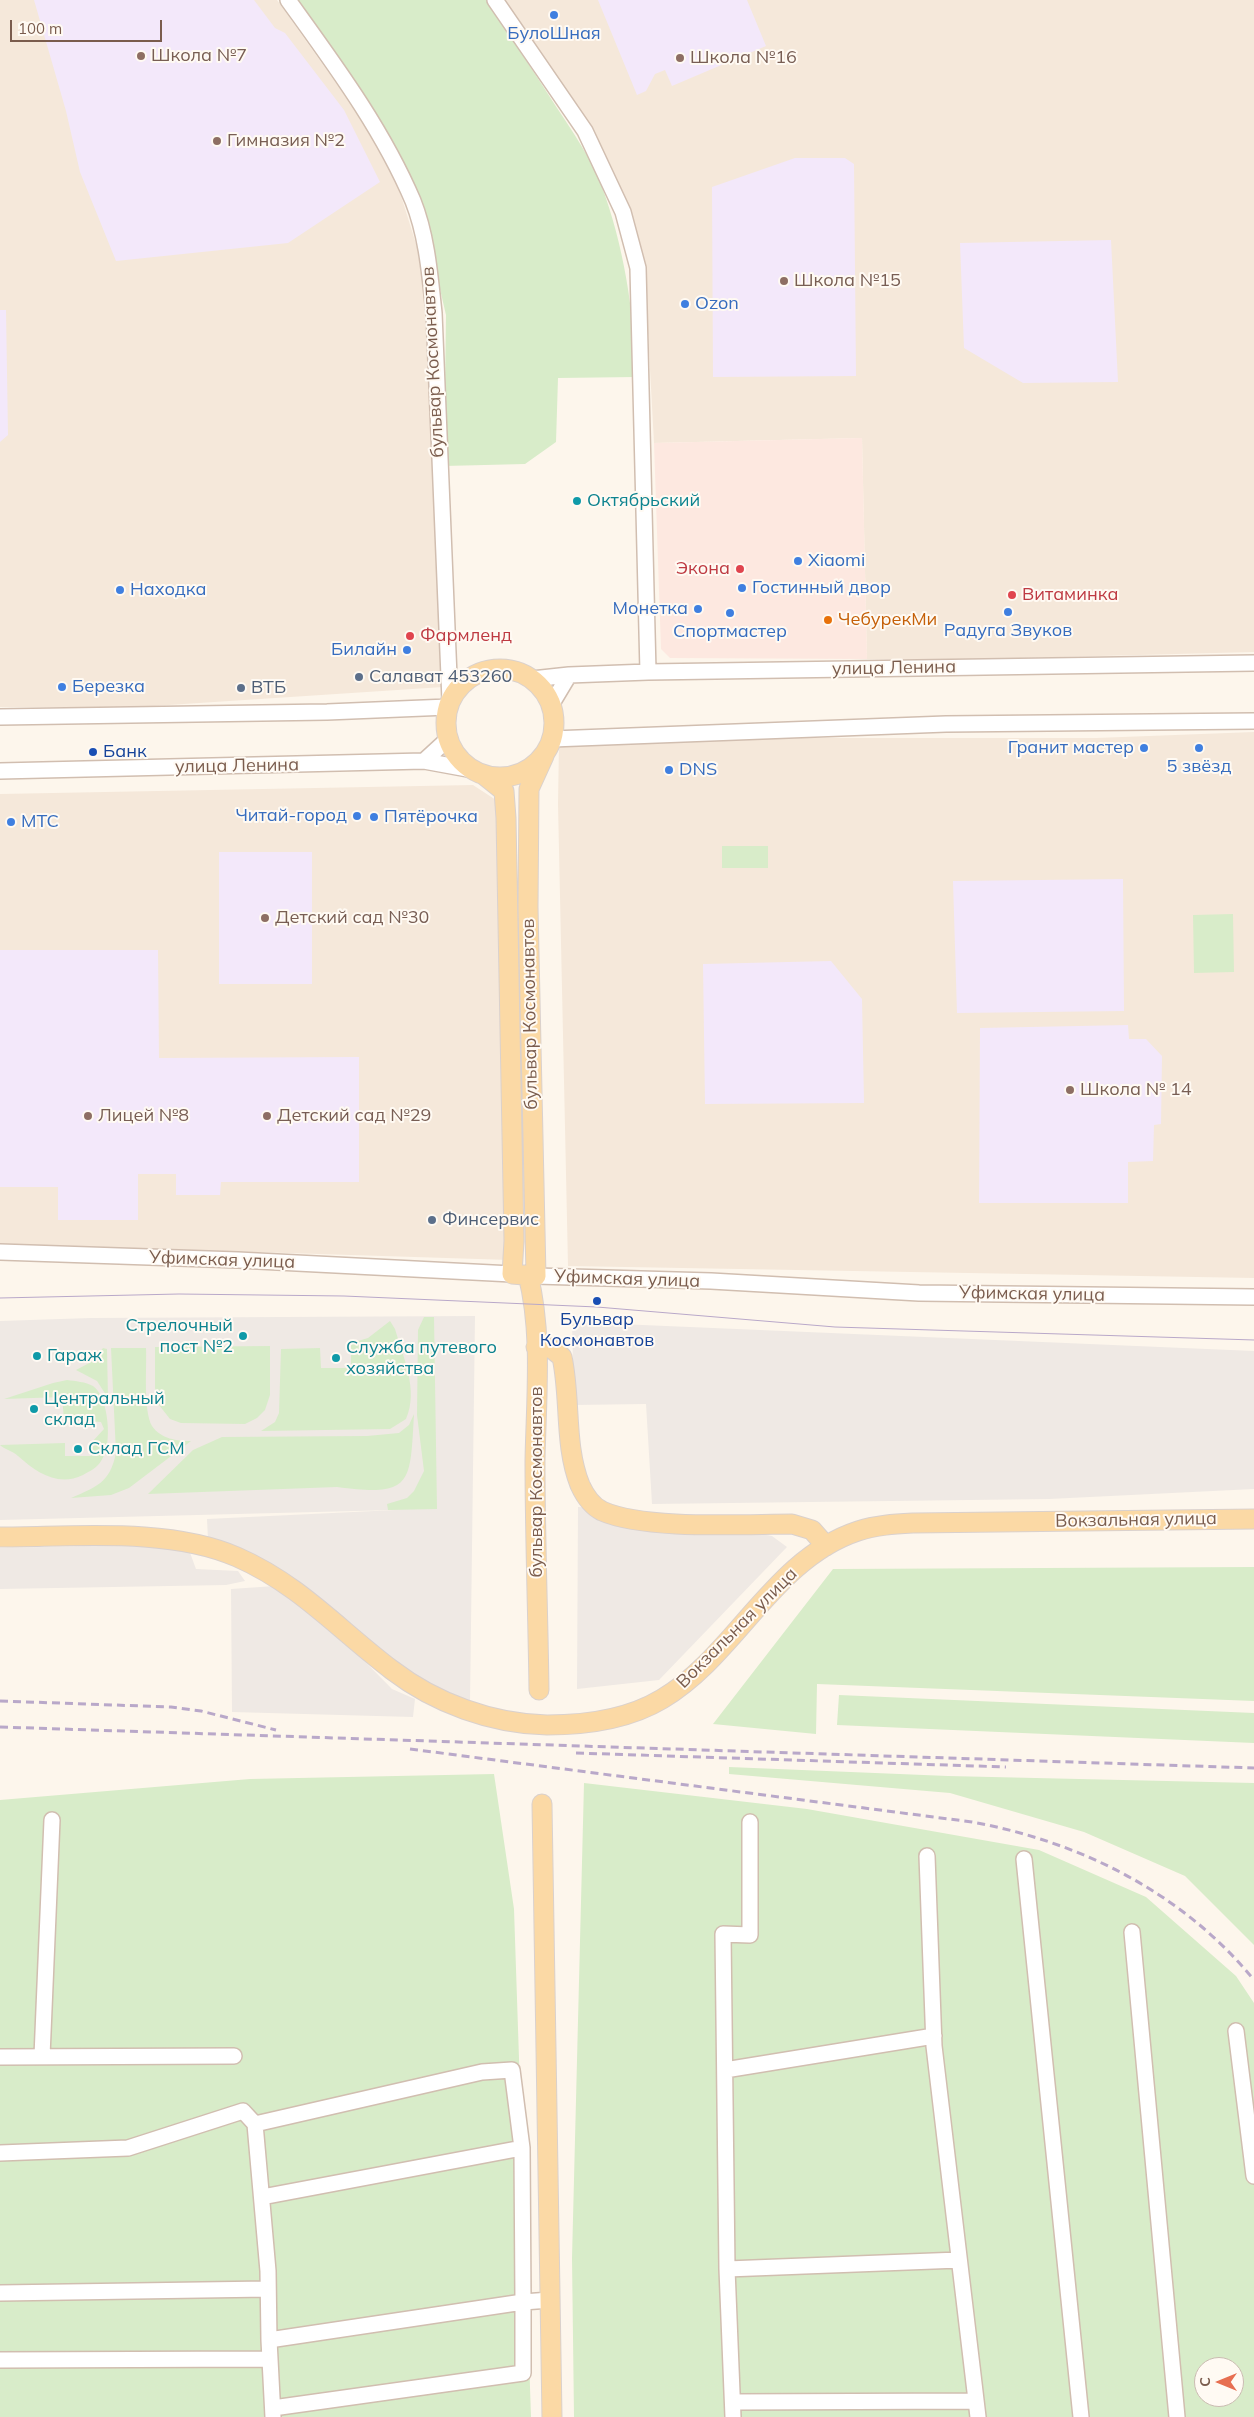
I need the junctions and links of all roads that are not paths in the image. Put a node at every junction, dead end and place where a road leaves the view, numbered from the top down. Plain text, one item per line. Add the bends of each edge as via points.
1 (288, 0) edge
2 (495, 0) edge
3 (1254, 663) edge
4 (648, 672) junction
5 (569, 675) junction
6 (532, 679) junction
7 (449, 704) junction
8 (551, 705) junction
9 (0, 717) edge
10 (1254, 721) edge
11 (448, 739) junction
12 (548, 747) junction
13 (424, 761) junction
14 (0, 771) edge
15 (479, 773) junction
16 (0, 1252) edge
17 (525, 1275) junction
18 (1254, 1298) edge
19 (536, 1347) junction
20 (1254, 1519) edge
21 (0, 1537) edge
22 (826, 1546) junction
23 (539, 1690) dead end
24 (542, 1804) dead end
25 (52, 1820) dead end
26 (750, 1822) dead end
27 (927, 1856) dead end
28 (1024, 1859) dead end
29 (1132, 1932) dead end
30 (1236, 2031) dead end
31 (934, 2036) junction
32 (42, 2056) junction
33 (234, 2056) dead end
34 (0, 2057) edge
35 (725, 2070) junction
36 (255, 2124) junction
37 (522, 2148) junction
38 (0, 2153) edge
39 (1254, 2176) edge
40 (262, 2197) junction
41 (958, 2260) junction
42 (727, 2269) junction
43 (268, 2289) junction
44 (0, 2293) edge
45 (550, 2300) junction
46 (523, 2302) junction
47 (269, 2340) junction
48 (270, 2359) junction
49 (0, 2360) edge
50 (975, 2402) junction
51 (733, 2410) edge
52 (273, 2412) edge
53 (552, 2417) edge
54 (978, 2417) edge
55 (1081, 2417) edge
56 (1177, 2417) edge

1 - 7 street, бульвар Космонавтов via 373,122 413,202 427,258 434,313
2 - 4 street via 585,132 623,212 638,268
3 - 4 street, улица Ленина
4 - 5 street, улица Ленина
5 - 6 street, улица Ленина
5 - 8 street
6 - 7 main road via 510,669 486,670 464,682
6 - 8 main road via 544,691
7 - 9 street via 327,712
7 - 11 main road via 446,719
8 - 12 main road via 554,722
10 - 12 street via 946,724
11 - 13 street
11 - 15 main road via 462,762
12 - 15 main road, улица Ленина via 532,767 517,775 501,778
12 - 17 main road, бульвар Космонавтов via 529,789
13 - 14 street, улица Ленина
13 - 15 street, улица Ленина
15 - 17 main road, бульвар Космонавтов via 504,790 514,1231
16 - 17 street, Уфимская улица
17 - 18 street, Уфимская улица via 919,1293
17 - 19 main road, бульвар Космонавтов via 534,1298
19 - 22 main road via 551,1348 562,1357 576,1470 586,1497 601,1510 659,1522 792,1524 812,1530
19 - 23 main road, бульвар Космонавтов
20 - 22 main road, Вокзальная улица via 902,1524 859,1531
21 - 22 main road, Вокзальная улица via 163,1538 210,1547 236,1556 288,1584 393,1671 424,1690 484,1715 524,1724 546,1725 613,1719 661,1700 695,1674 783,1580
24 - 45 main road
25 - 32 street
26 - 35 street via 750,1935 723,1934
27 - 31 street
28 - 55 street
29 - 56 street
30 - 39 street
31 - 35 street
31 - 41 street
32 - 33 street
32 - 34 street
35 - 42 street
36 - 37 street via 482,2072 512,2070
36 - 38 street via 244,2111 128,2148
36 - 40 street
37 - 40 street
37 - 46 street
40 - 43 street
41 - 42 street
41 - 50 street
42 - 51 street
43 - 44 street
43 - 47 street
45 - 46 street
45 - 53 main road
46 - 47 street
46 - 52 street via 523,2373
47 - 48 street
48 - 49 street
48 - 52 street
50 - 51 street
50 - 54 street

